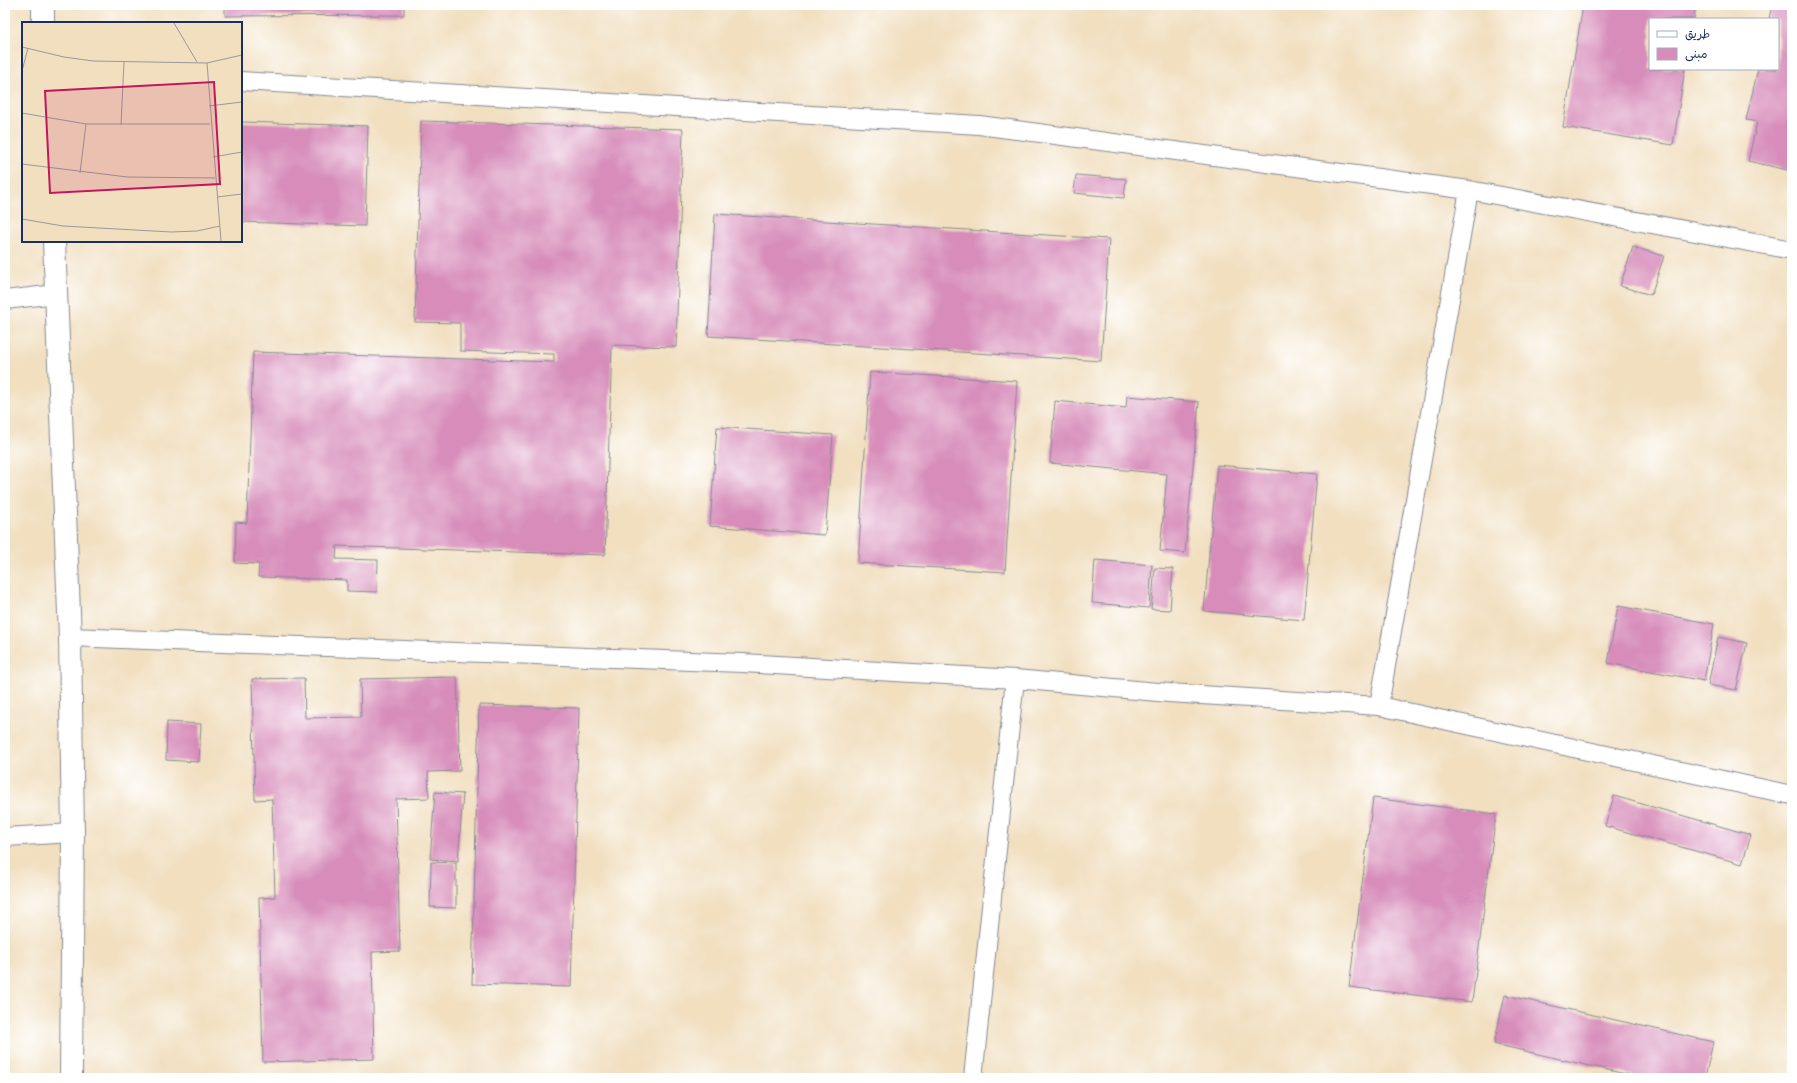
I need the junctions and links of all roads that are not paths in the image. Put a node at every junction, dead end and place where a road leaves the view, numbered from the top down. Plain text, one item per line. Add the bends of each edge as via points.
1 (43, 5) edge
2 (43, 22) edge
3 (242, 81) edge
4 (1469, 190) junction
5 (54, 242) edge
6 (1792, 250) edge
7 (56, 294) junction
8 (5, 300) edge
9 (70, 637) junction
10 (1015, 679) junction
11 (1379, 706) junction
12 (1792, 795) edge
13 (73, 833) junction
14 (5, 837) edge
15 (71, 1078) edge
16 (973, 1078) edge

1 - 2 street
3 - 4 lane via 979,125
4 - 6 lane
4 - 11 lane
5 - 7 street
7 - 8 lane
7 - 9 street
9 - 10 lane via 742,663
9 - 13 street
10 - 11 lane via 1169,693
10 - 16 lane
11 - 12 lane
13 - 14 lane
13 - 15 street

